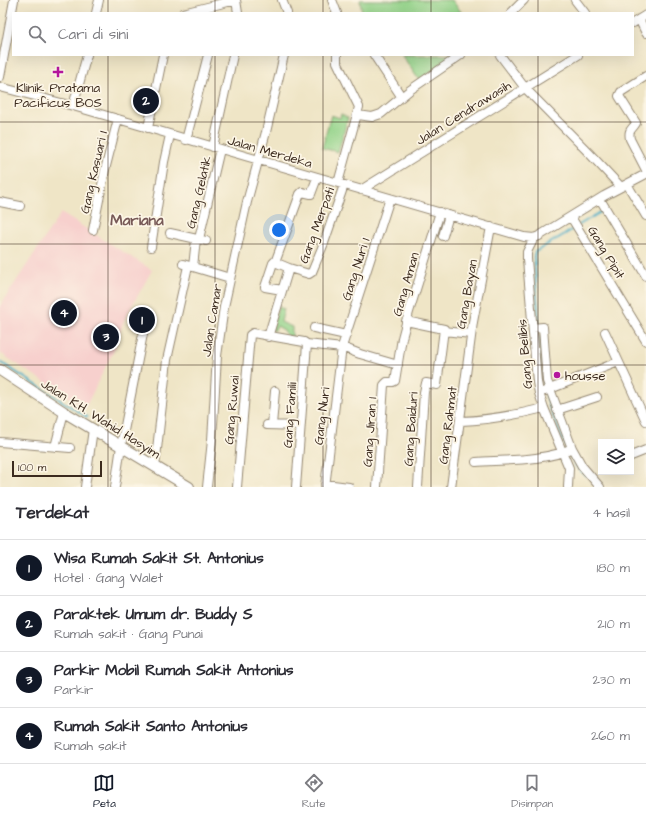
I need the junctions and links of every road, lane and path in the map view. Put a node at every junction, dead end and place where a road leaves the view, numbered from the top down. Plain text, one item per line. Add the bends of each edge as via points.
1 (14, 0) edge
2 (99, 0) edge
3 (199, 0) edge
4 (236, 0) edge
5 (282, 0) edge
6 (332, 0) edge
7 (524, 0) edge
8 (575, 0) edge
9 (201, 9) junction
10 (216, 9) edge
11 (96, 12) edge
12 (188, 12) edge
13 (238, 12) edge
14 (287, 12) edge
15 (337, 12) edge
16 (512, 12) edge
17 (584, 12) edge
18 (639, 19) edge
19 (646, 33) edge
20 (87, 56) edge
21 (163, 56) edge
22 (208, 56) edge
23 (233, 56) edge
24 (284, 56) edge
25 (337, 56) edge
26 (375, 56) edge
27 (460, 56) edge
28 (501, 56) edge
29 (576, 56) edge
30 (646, 76) edge
31 (0, 77) edge
32 (0, 87) edge
33 (525, 88) junction
34 (401, 96) junction
35 (73, 106) junction
36 (358, 115) junction
37 (118, 119) junction
38 (148, 128) junction
39 (170, 135) junction
40 (186, 140) junction
41 (216, 148) junction
42 (258, 160) junction
43 (646, 170) edge
44 (646, 174) edge
45 (316, 180) junction
46 (341, 184) junction
47 (624, 186) junction
48 (361, 190) junction
49 (390, 198) junction
50 (0, 202) edge
51 (602, 203) junction
52 (20, 206) dead end
53 (440, 212) junction
54 (449, 215) junction
55 (646, 216) edge
56 (573, 219) junction
57 (491, 227) junction
58 (93, 230) dead end
59 (170, 233) dead end
60 (443, 236) dead end
61 (534, 238) junction
62 (200, 240) junction
63 (151, 247) dead end
64 (276, 260) junction
65 (188, 266) junction
66 (289, 268) junction
67 (646, 276) edge
68 (230, 278) junction
69 (282, 290) junction
70 (406, 321) junction
71 (314, 328) dead end
72 (444, 331) junction
73 (605, 332) dead end
74 (143, 334) dead end
75 (471, 334) junction
76 (346, 335) junction
77 (268, 337) junction
78 (646, 341) edge
79 (307, 344) junction
80 (342, 348) junction
81 (618, 362) junction
82 (398, 365) junction
83 (466, 365) joint
84 (0, 370) edge
85 (545, 391) junction
86 (275, 392) dead end
87 (598, 397) dead end
88 (544, 408) junction
89 (557, 410) junction
90 (64, 412) junction
91 (461, 421) junction
92 (646, 421) edge
93 (300, 426) junction
94 (93, 430) junction
95 (0, 442) edge
96 (120, 446) junction
97 (55, 447) junction
98 (70, 448) dead end
99 (568, 450) junction
100 (646, 450) edge
101 (634, 455) edge
102 (476, 462) dead end
103 (156, 467) junction
104 (325, 486) edge
105 (85, 487) edge
106 (115, 487) edge
107 (189, 487) edge
108 (207, 487) edge
109 (237, 487) edge
110 (296, 487) edge
111 (349, 487) edge
112 (377, 487) edge
113 (418, 487) edge
114 (451, 487) edge
115 (568, 487) edge
116 (600, 487) edge

1 - 31 street
2 - 11 street
3 - 9 street
4 - 10 street
4 - 13 street
5 - 14 street
6 - 15 street
7 - 16 street
8 - 17 street
9 - 10 street
9 - 12 street
18 - 19 street
20 - 35 street
21 - 38 street
22 - 40 street
23 - 41 street, Gang Gelatik
24 - 42 street, Jalan Camar
25 - 36 street via 337,62 359,106
26 - 34 street
27 - 34 street
28 - 33 street
29 - 33 street, Jalan Cendrawasih
30 - 43 street via 621,92 619,96 636,123 631,128 630,139
32 - 35 street, Jalan Merdeka
33 - 47 street
33 - 48 street, Jalan Cendrawasih
34 - 36 street via 378,116
35 - 37 street, Jalan Merdeka
36 - 46 street
37 - 38 street, Jalan Merdeka
37 - 58 street, Gang Kasuari 1
38 - 39 street, Jalan Merdeka
39 - 40 street, Jalan Merdeka
39 - 63 street
40 - 41 street, Jalan Merdeka
41 - 42 street, Jalan Merdeka
41 - 62 street, Gang Gelatik
42 - 45 street, Jalan Merdeka
42 - 68 street, Jalan Camar
44 - 47 street
45 - 46 street, Jalan Merdeka
45 - 64 street via 311,194 300,194
46 - 48 street, Jalan Merdeka
46 - 66 street, Gang Merpati via 324,243 312,272 309,274
47 - 51 street
47 - 55 street
48 - 49 street, Jalan Merdeka
49 - 53 street, Jalan Merdeka
49 - 76 street, Gang Nuri 1
50 - 52 street
51 - 56 street
51 - 67 street
53 - 54 street, Jalan Merdeka
53 - 70 street, Gang Aman
54 - 57 street, Jalan Merdeka
54 - 60 street
56 - 61 street
56 - 78 street, Gang Pipit
57 - 61 street, Jalan Merdeka via 521,237
57 - 75 street, Gang Bayan
59 - 62 street
61 - 85 street, Gang Belibis via 527,256 539,353 546,378
62 - 65 street, Gang Gelatik
64 - 66 street via 277,263
64 - 69 street via 265,286
65 - 68 street
65 - 103 street, Gang Gelatik via 167,360
66 - 69 street
68 - 108 street, Jalan Camar via 217,356
69 - 77 street
70 - 72 street
70 - 82 street, Gang Aman
71 - 76 street
72 - 75 street
72 - 113 street, Gang Baiduri via 437,385 426,383 424,392
73 - 81 street
74 - 96 street
75 - 83 street, Gang Bayan
76 - 80 street, Gang Nuri 1
77 - 79 street
77 - 109 street, Gang Ruwai via 253,333 250,336
79 - 80 street
79 - 93 street, Gang Famili
80 - 82 street
80 - 104 street, Gang Nuri
81 - 85 street
81 - 92 street
82 - 112 street, Gang Jiran 1 via 395,381 384,385
83 - 91 street, Gang Rahmat
84 - 90 main road, Jalan K.H. Wahid Hasyim
85 - 88 street, Gang Belibis
85 - 89 street
86 - 93 street via 269,425
87 - 89 street
88 - 91 street via 490,420
88 - 99 street, Gang Belibis
89 - 99 street
90 - 94 main road, Jalan K.H. Wahid Hasyim
90 - 97 street
91 - 114 street, Gang Rahmat
93 - 110 street, Gang Famili
94 - 96 main road, Jalan K.H. Wahid Hasyim
94 - 105 street
95 - 97 street
96 - 103 main road, Jalan K.H. Wahid Hasyim
96 - 106 street
97 - 98 street
99 - 102 street via 539,458
99 - 115 street, Gang Belibis
99 - 116 street
100 - 101 street
103 - 107 main road, Jalan K.H. Wahid Hasyim
104 - 111 street

